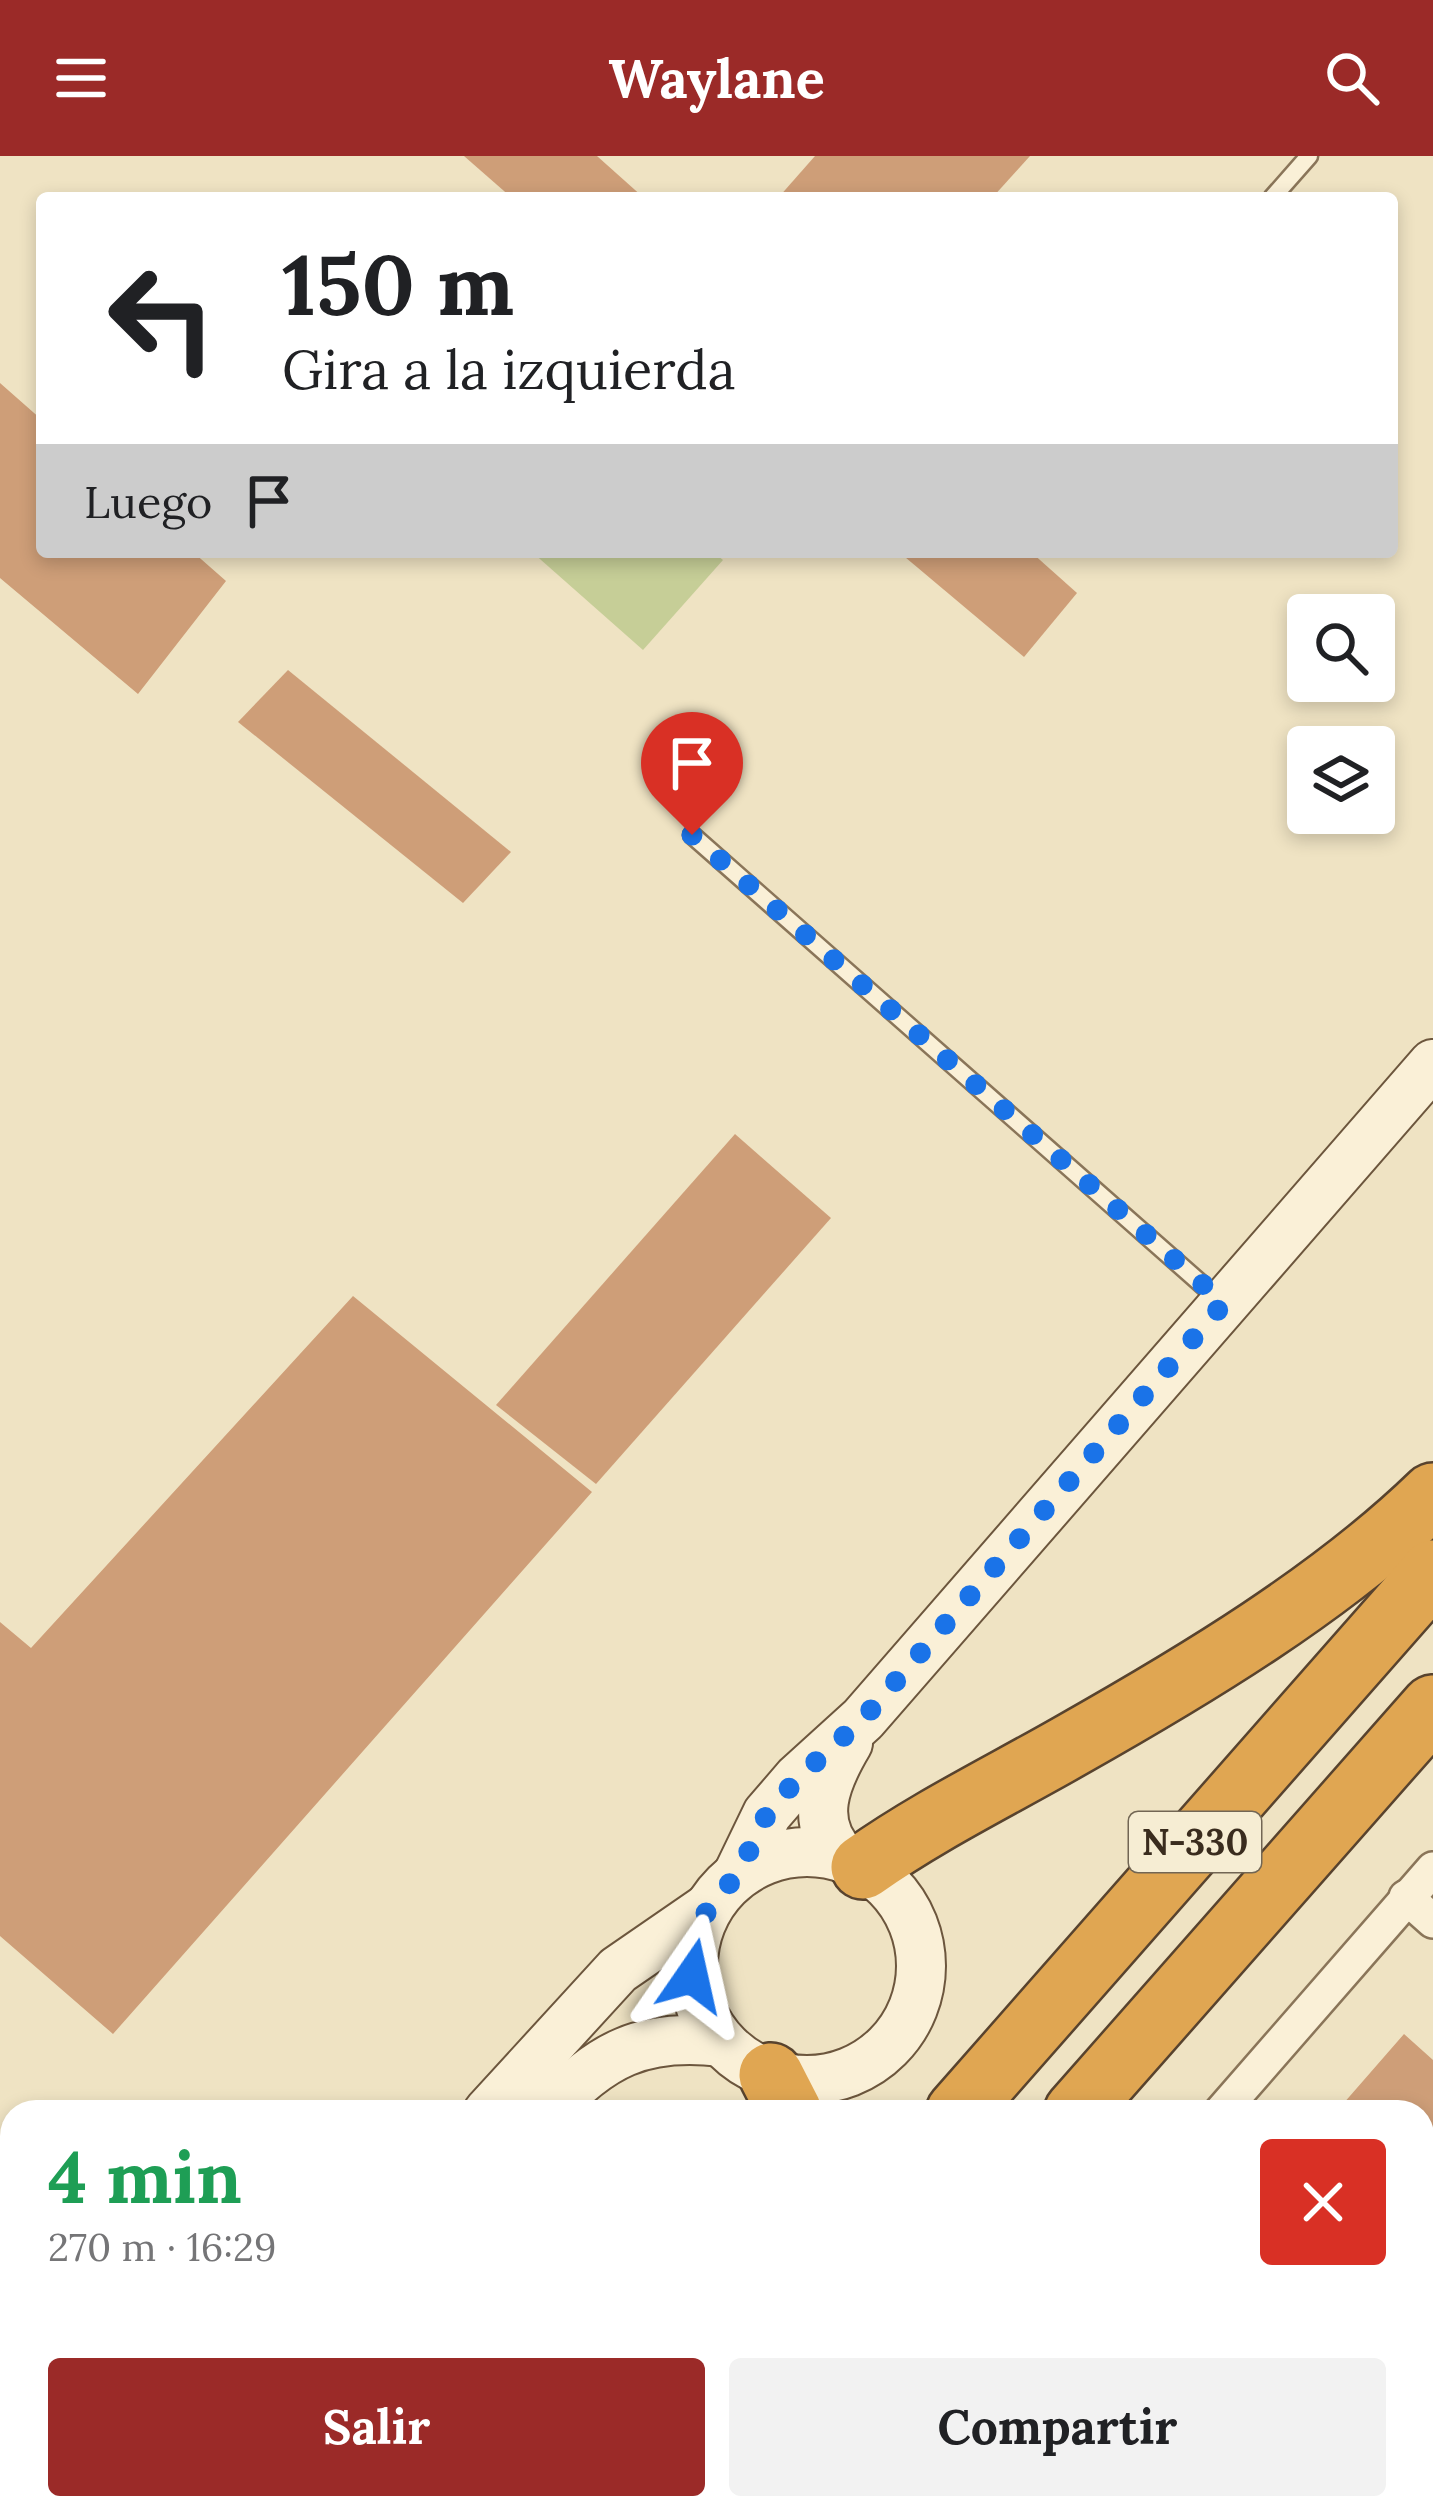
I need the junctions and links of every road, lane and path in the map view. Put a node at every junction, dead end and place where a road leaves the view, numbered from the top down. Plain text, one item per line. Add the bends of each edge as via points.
1 (1310, 156) edge
2 (1277, 192) edge
3 (692, 835) dead end
4 (1433, 1064) edge
5 (1224, 1303) junction
6 (1433, 1495) edge
7 (1433, 1572) edge
8 (1433, 1707) edge
9 (863, 1719) junction
10 (853, 1862) junction
11 (1433, 1869) edge
12 (723, 1891) junction
13 (1406, 1897) junction
14 (1433, 1921) edge
15 (761, 2076) edge
16 (499, 2100) edge
17 (560, 2100) edge
18 (969, 2100) edge
19 (1087, 2100) edge
20 (1231, 2100) edge

1 - 2 lane
3 - 5 lane
4 - 5 street
5 - 9 street
6 - 10 highway via 1240,1642 1075,1743
7 - 18 highway, N-330
8 - 19 highway, N-330
9 - 10 street via 832,1771 822,1813 826,1835
9 - 12 street via 767,1814
10 - 12 street via 808,1852 771,1857
10 - 15 street via 901,1900 917,1932 916,2002 874,2060 807,2080
11 - 13 street
12 - 15 street via 695,1941 692,1976 702,2011
12 - 16 street via 618,1970
13 - 14 street
13 - 20 street
15 - 17 street via 682,2037 640,2043 594,2067

